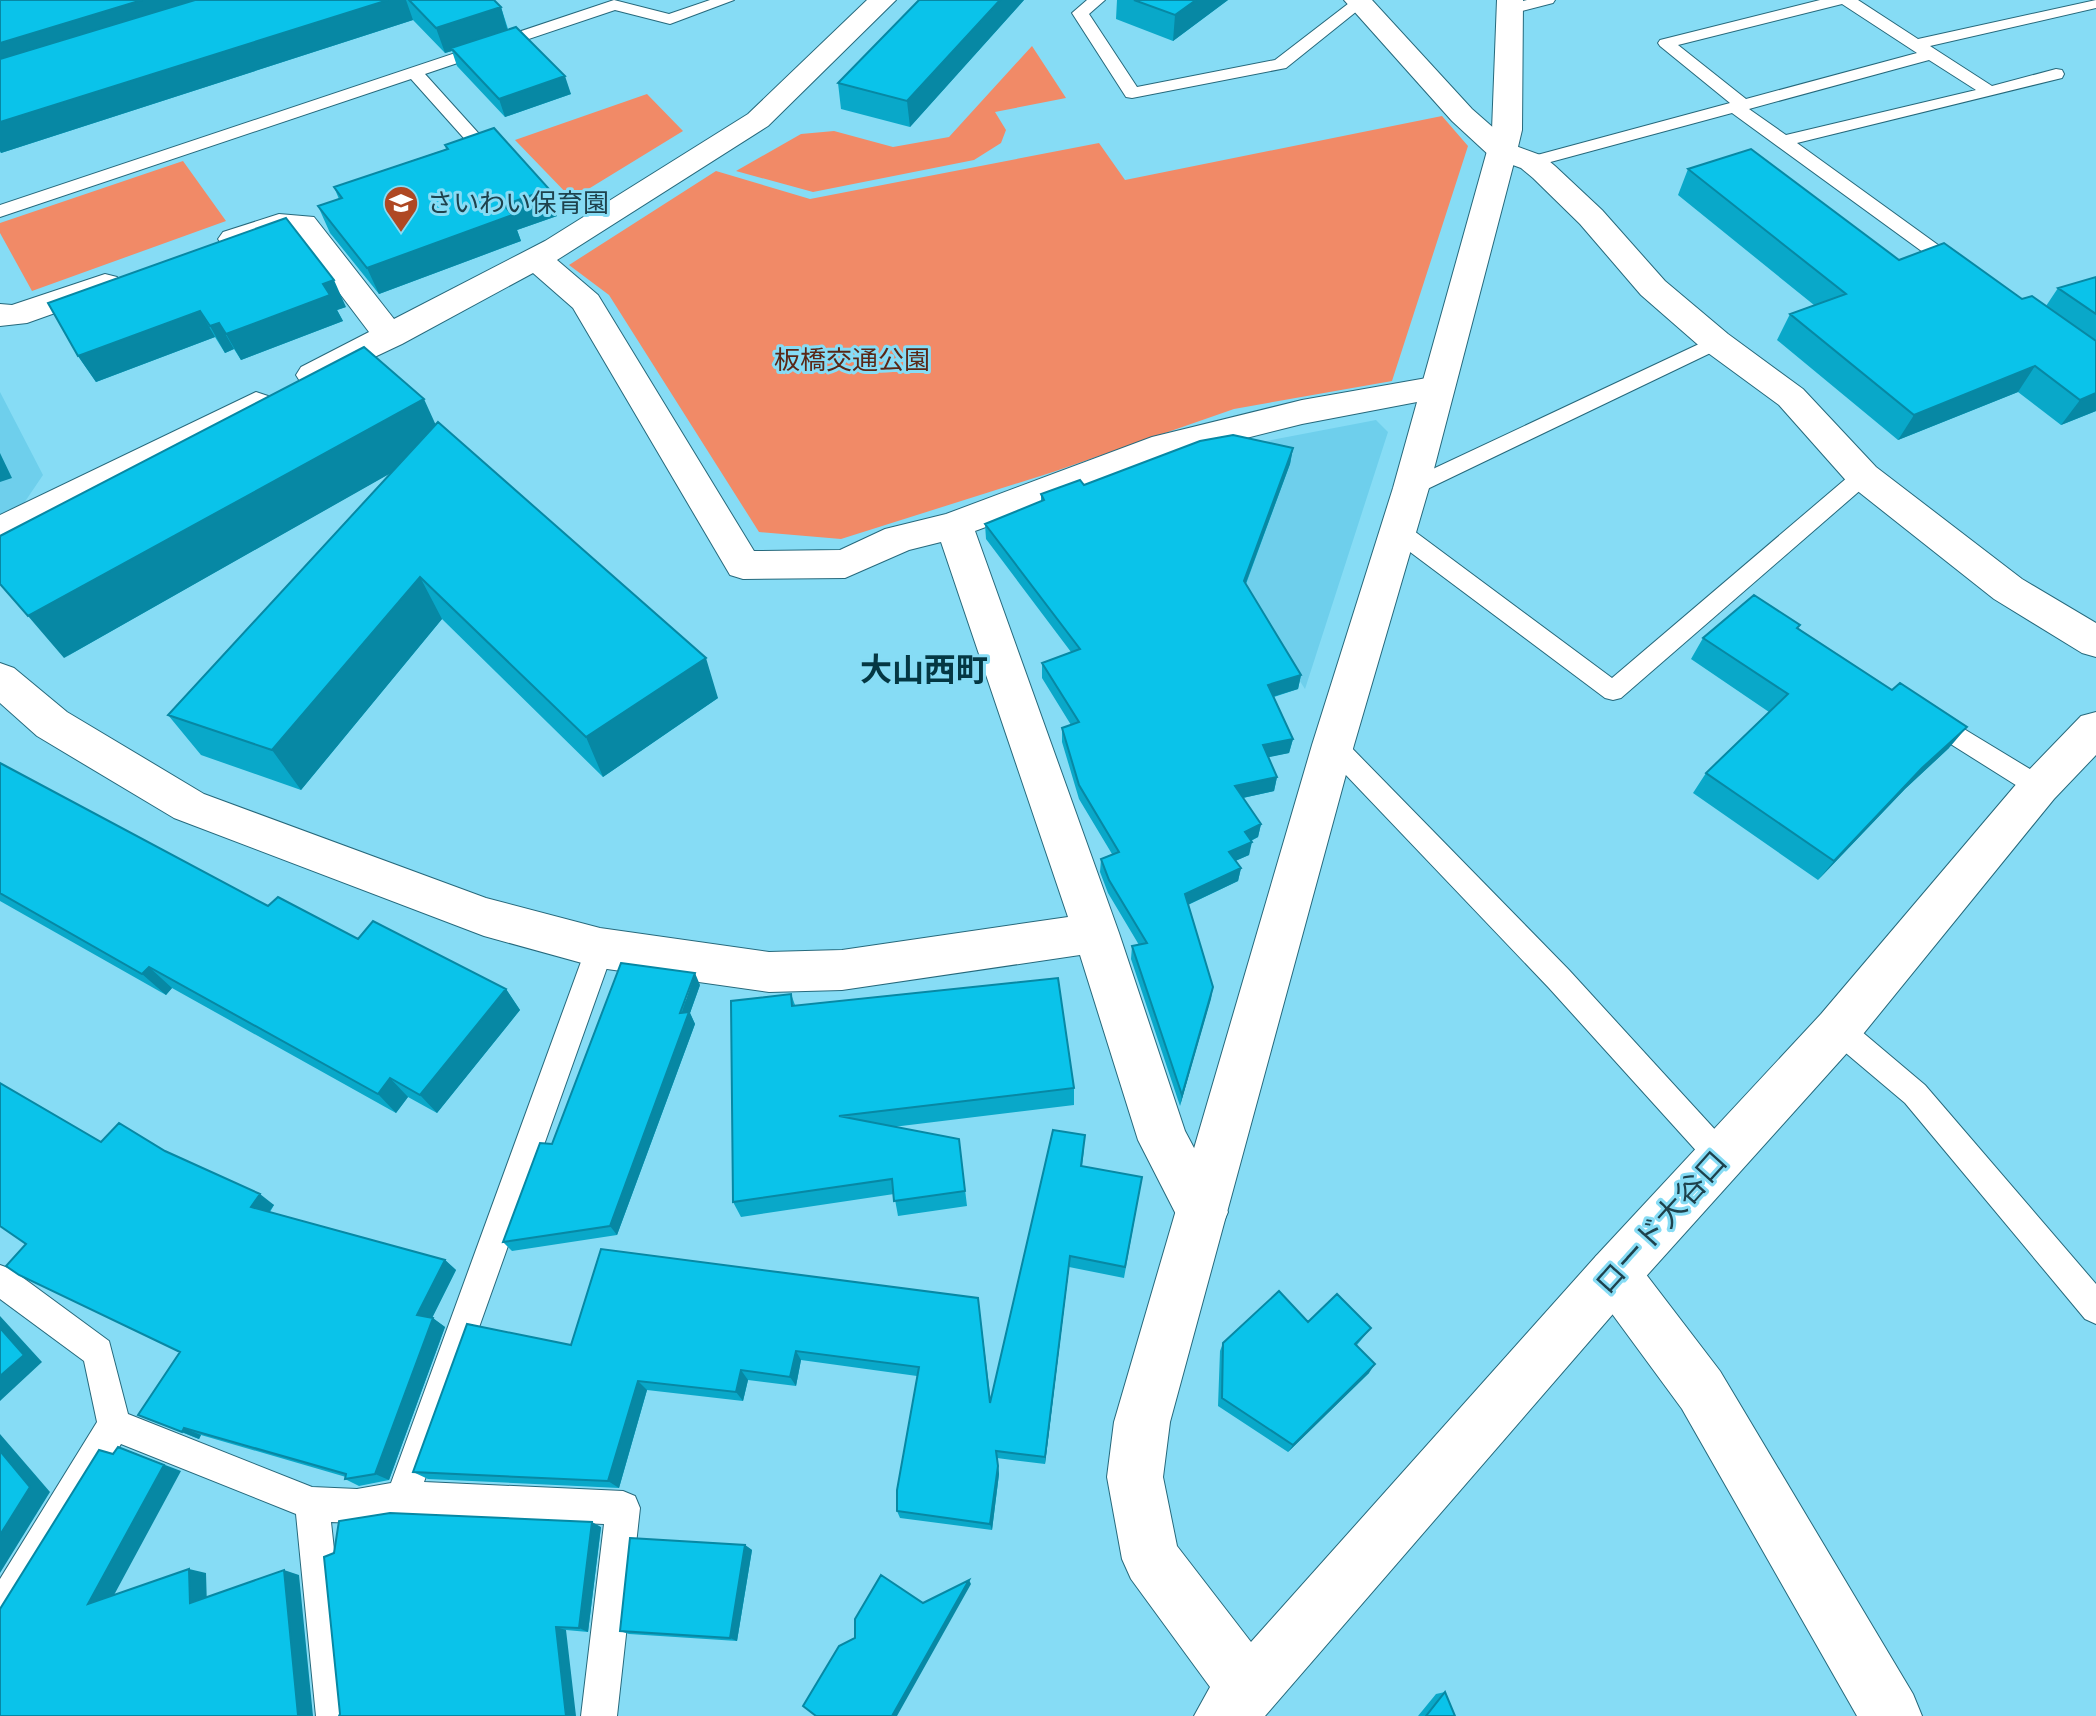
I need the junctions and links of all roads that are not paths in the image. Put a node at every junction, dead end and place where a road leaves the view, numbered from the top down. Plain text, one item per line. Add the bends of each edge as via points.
1 (726, 0) edge
2 (883, 0) edge
3 (1097, 0) edge
4 (1839, 0) edge
5 (1847, 0) edge
6 (1358, 2) edge
7 (1523, 3) edge
8 (2096, 3) edge
9 (1916, 44) junction
10 (1931, 54) junction
11 (415, 73) junction
12 (2056, 74) dead end
13 (1990, 92) junction
14 (1739, 106) junction
15 (1780, 142) junction
16 (484, 150) edge
17 (1517, 157) junction
18 (0, 211) edge
19 (206, 249) edge
20 (536, 259) junction
21 (132, 275) edge
22 (1972, 279) edge
23 (0, 315) edge
24 (390, 336) junction
25 (1716, 342) junction
26 (1438, 387) junction
27 (1863, 476) junction
28 (1411, 488) junction
29 (954, 525) junction
30 (0, 531) edge
31 (1398, 531) junction
32 (1729, 591) junction
33 (1755, 608) edge
34 (2096, 642) edge
35 (0, 679) edge
36 (1914, 708) edge
37 (2092, 741) edge
38 (1333, 745) junction
39 (2039, 787) junction
40 (1096, 933) junction
41 (600, 948) junction
42 (1838, 1029) junction
43 (1720, 1156) junction
44 (1202, 1212) junction
45 (1614, 1274) junction
46 (0, 1280) edge
47 (2096, 1308) edge
48 (114, 1425) junction
49 (402, 1498) junction
50 (312, 1504) junction
51 (0, 1605) edge
52 (1248, 1707) edge
53 (334, 1716) edge
54 (599, 1716) edge
55 (1891, 1716) edge

1 - 11 lane via 670,19 614,5
2 - 20 street via 758,120
3 - 6 lane via 1080,13 1132,93 1280,64
4 - 14 lane via 1666,43
5 - 9 lane
6 - 17 street via 1462,115
7 - 17 street via 1507,130
8 - 9 lane via 2024,14
9 - 10 lane
10 - 13 lane
10 - 14 lane
11 - 16 lane
11 - 18 lane
12 - 13 lane
13 - 15 lane
14 - 15 lane
14 - 17 lane
15 - 22 lane
17 - 25 street via 1591,217 1653,288
17 - 26 street
19 - 24 street via 279,223 303,224
20 - 24 street
20 - 29 street via 586,302 743,565 845,564 898,539
21 - 23 street via 15,316
24 - 30 street
25 - 27 street via 1791,397
25 - 28 lane
26 - 28 street
26 - 29 street via 1302,412 1165,446
27 - 32 lane
27 - 34 street via 2008,589
28 - 31 street
29 - 40 street
31 - 32 lane via 1613,691
31 - 38 street
32 - 33 lane
35 - 41 street via 52,724 189,806 484,917
36 - 39 lane
37 - 39 street, ロード大谷口
38 - 43 lane via 1559,979
38 - 44 street
39 - 42 street, ロード大谷口
40 - 41 street via 842,970 769,972
40 - 44 street via 1163,1140
41 - 49 lane
42 - 43 street, ロード大谷口
42 - 47 lane via 1915,1094
43 - 45 street, ロード大谷口
44 - 52 street via 1142,1422 1135,1477 1151,1559
45 - 52 street, ロード大谷口
45 - 55 street via 1701,1390
46 - 48 lane via 98,1352
48 - 50 lane
48 - 51 lane
49 - 50 lane via 357,1506
49 - 54 lane via 623,1508
50 - 53 lane

